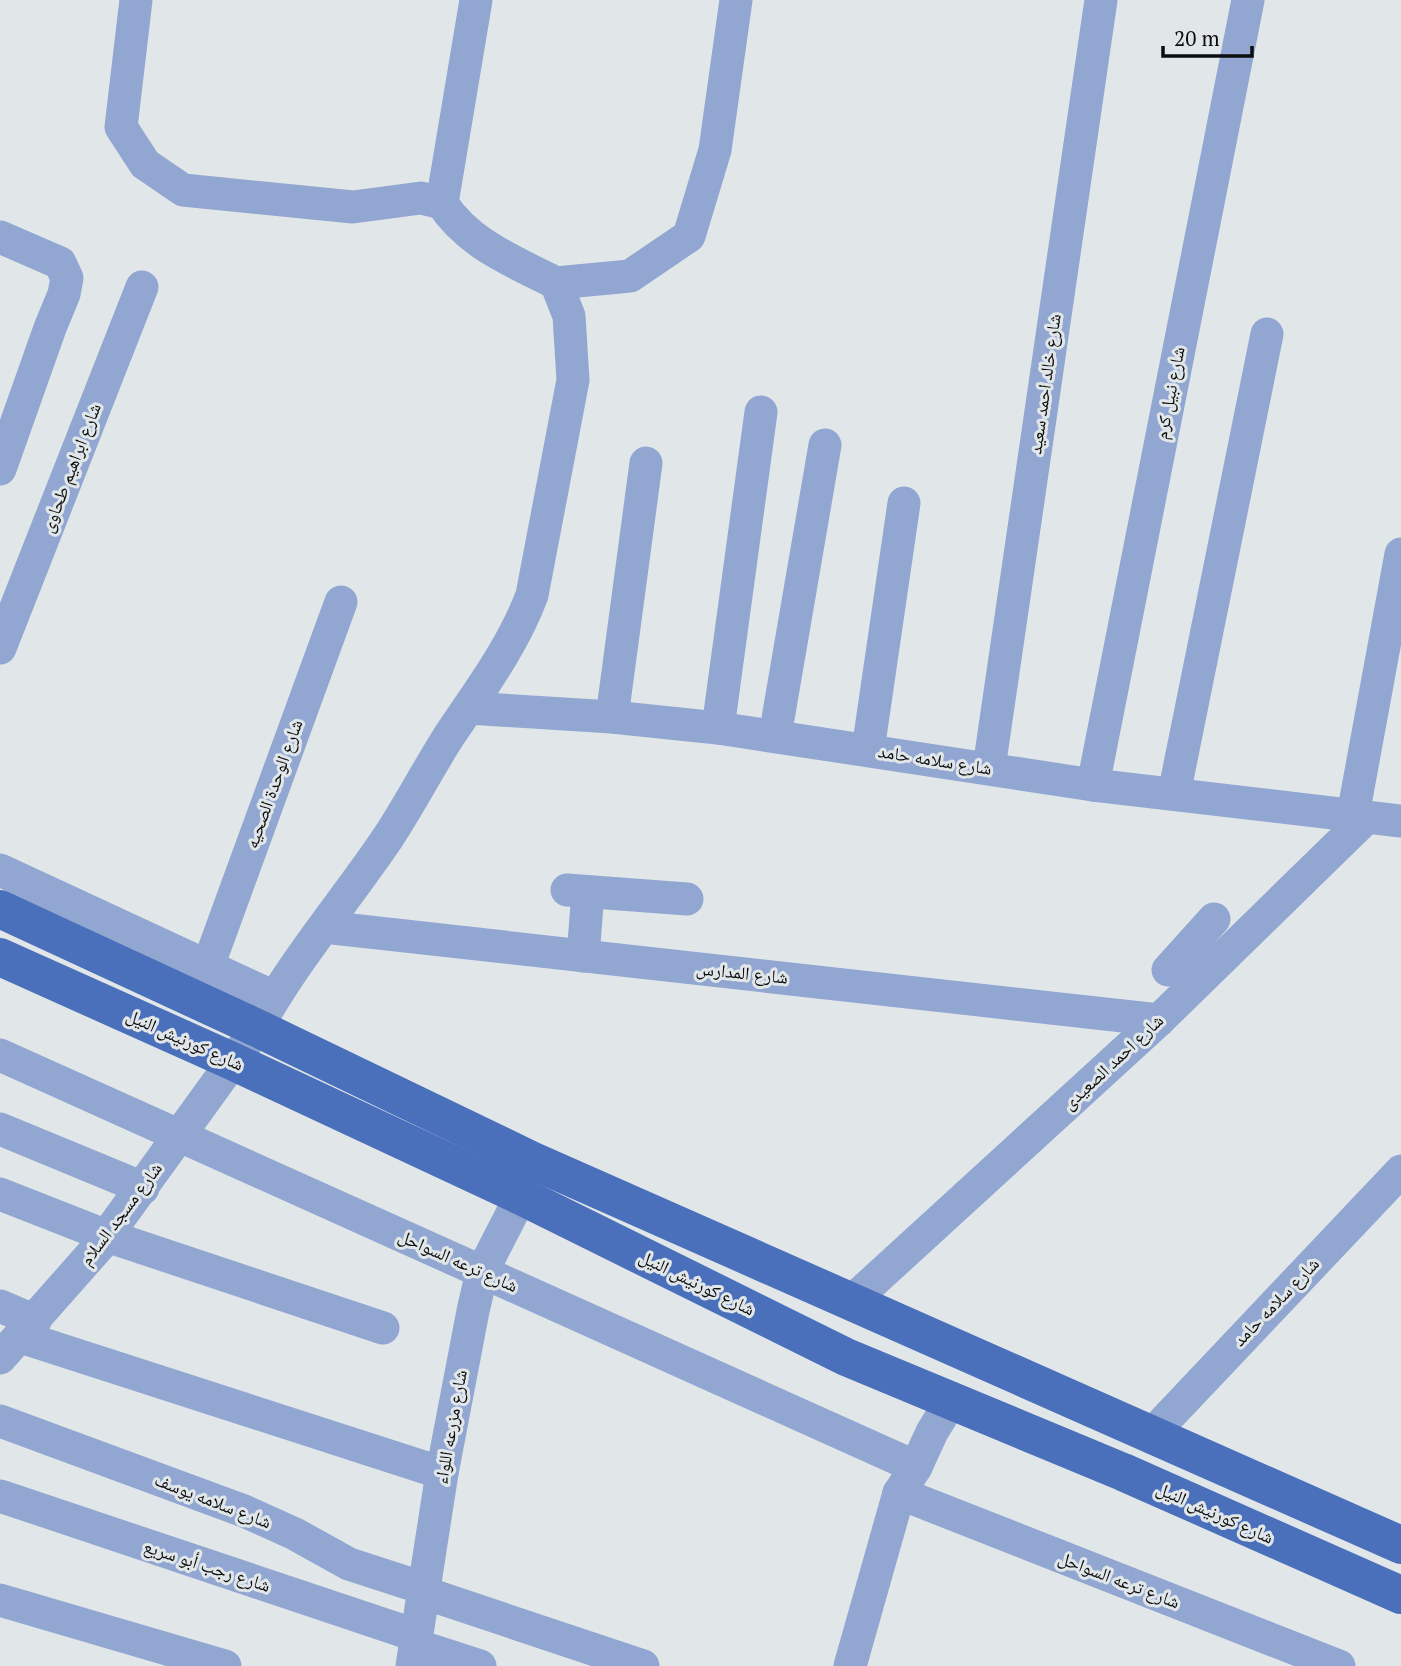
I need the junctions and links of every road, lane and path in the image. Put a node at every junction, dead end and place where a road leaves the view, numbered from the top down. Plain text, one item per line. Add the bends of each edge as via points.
1 (136, 0) edge
2 (476, 0) edge
3 (736, 0) edge
4 (1101, 0) edge
5 (1248, 0) edge
6 (442, 202) junction
7 (0, 237) edge
8 (556, 284) junction
9 (142, 287) dead end
10 (1267, 334) dead end
11 (761, 412) dead end
12 (825, 444) dead end
13 (646, 463) dead end
14 (0, 470) edge
15 (904, 503) dead end
16 (1401, 554) edge
17 (341, 602) dead end
18 (0, 649) edge
19 (468, 708) junction
20 (612, 717) junction
21 (718, 728) junction
22 (775, 736) junction
23 (868, 750) junction
24 (989, 768) junction
25 (1093, 785) junction
26 (1174, 794) junction
27 (1360, 816) junction
28 (1401, 821) edge
29 (0, 870) edge
30 (687, 899) dead end
31 (0, 909) edge
32 (1214, 919) dead end
33 (324, 927) junction
34 (583, 956) junction
35 (0, 957) edge
36 (208, 966) junction
37 (1186, 966) junction
38 (266, 1012) junction
39 (1159, 1020) junction
40 (0, 1055) edge
41 (232, 1061) junction
42 (0, 1129) edge
43 (180, 1135) junction
44 (1401, 1171) edge
45 (142, 1188) junction
46 (0, 1194) edge
47 (521, 1196) junction
48 (107, 1236) junction
49 (482, 1272) junction
50 (853, 1300) junction
51 (0, 1306) edge
52 (383, 1328) dead end
53 (19, 1339) edge
54 (951, 1401) junction
55 (0, 1421) edge
56 (1152, 1434) junction
57 (442, 1473) junction
58 (908, 1480) junction
59 (0, 1496) edge
60 (1401, 1545) edge
61 (423, 1590) junction
62 (1401, 1595) edge
63 (0, 1600) edge
64 (414, 1649) edge
65 (225, 1666) edge
66 (480, 1666) edge
67 (643, 1666) edge
68 (850, 1666) edge
69 (1339, 1666) edge

1 - 6 street via 121,127 145,164 183,190 353,207 421,198
2 - 6 street
3 - 8 street via 715,150 689,236 630,276
4 - 24 street, شارع خالد احمد سعيد
5 - 25 street, شارع نبيل كرم
6 - 8 street via 451,217 480,243
7 - 14 street via 60,263 66,278
8 - 19 street, شارع مسجد السلام via 569,316 573,380 532,595 504,654
9 - 18 street, شارع ابراهيم طحاوى
10 - 26 street
11 - 21 street
12 - 22 street
13 - 20 street
15 - 23 street
16 - 27 street
17 - 36 street, شارع الوحدة الصحيه
19 - 20 street, شارع سلامه حامد
19 - 33 street, شارع مسجد السلام via 390,834
20 - 21 street, شارع سلامه حامد
21 - 22 street, شارع سلامه حامد
22 - 23 street, شارع سلامه حامد
23 - 24 street, شارع سلامه حامد
24 - 25 street, شارع سلامه حامد
25 - 26 street, شارع سلامه حامد
26 - 27 street, شارع سلامه حامد
27 - 28 street, شارع سلامه حامد
27 - 37 street, شارع احمد الصعيدى
29 - 36 street
30 - 34 street via 578,891
31 - 38 main road
32 - 37 street
33 - 34 street, شارع المدارس
33 - 38 street, شارع مسجد السلام
34 - 39 street, شارع المدارس
35 - 41 main road, شارع كورنيش النيل
36 - 38 street
37 - 39 street, شارع احمد الصعيدى
38 - 41 street, شارع مسجد السلام
38 - 50 main road via 531,1160
39 - 50 street, شارع احمد الصعيدى
40 - 43 street, شارع ترعه السواحل
41 - 43 street, شارع مسجد السلام
41 - 47 main road, شارع كورنيش النيل
42 - 45 street
43 - 45 street, شارع مسجد السلام
43 - 49 street, شارع ترعه السواحل
44 - 56 street, شارع سلامه حامد
45 - 48 street, شارع مسجد السلام
46 - 48 street
47 - 49 street, شارع مزرعه اللواء
47 - 54 main road, شارع كورنيش النيل via 846,1357
48 - 52 street
48 - 53 street, شارع مسجد السلام
49 - 57 street, شارع مزرعه اللواء
49 - 58 street, شارع ترعه السواحل
50 - 56 main road
51 - 53 street
53 - 57 street
54 - 58 street
54 - 62 main road, شارع كورنيش النيل
55 - 61 street, شارع سلامه يوسف via 244,1511 349,1564
56 - 60 main road
57 - 61 street, شارع مزرعه اللواء
58 - 68 street
58 - 69 street, شارع ترعه السواحل
59 - 64 street, شارع رجب أبو سريع
61 - 64 street, شارع مزرعه اللواء
61 - 67 street, شارع سلامه يوسف
63 - 65 street
64 - 66 street, شارع رجب أبو سريع

